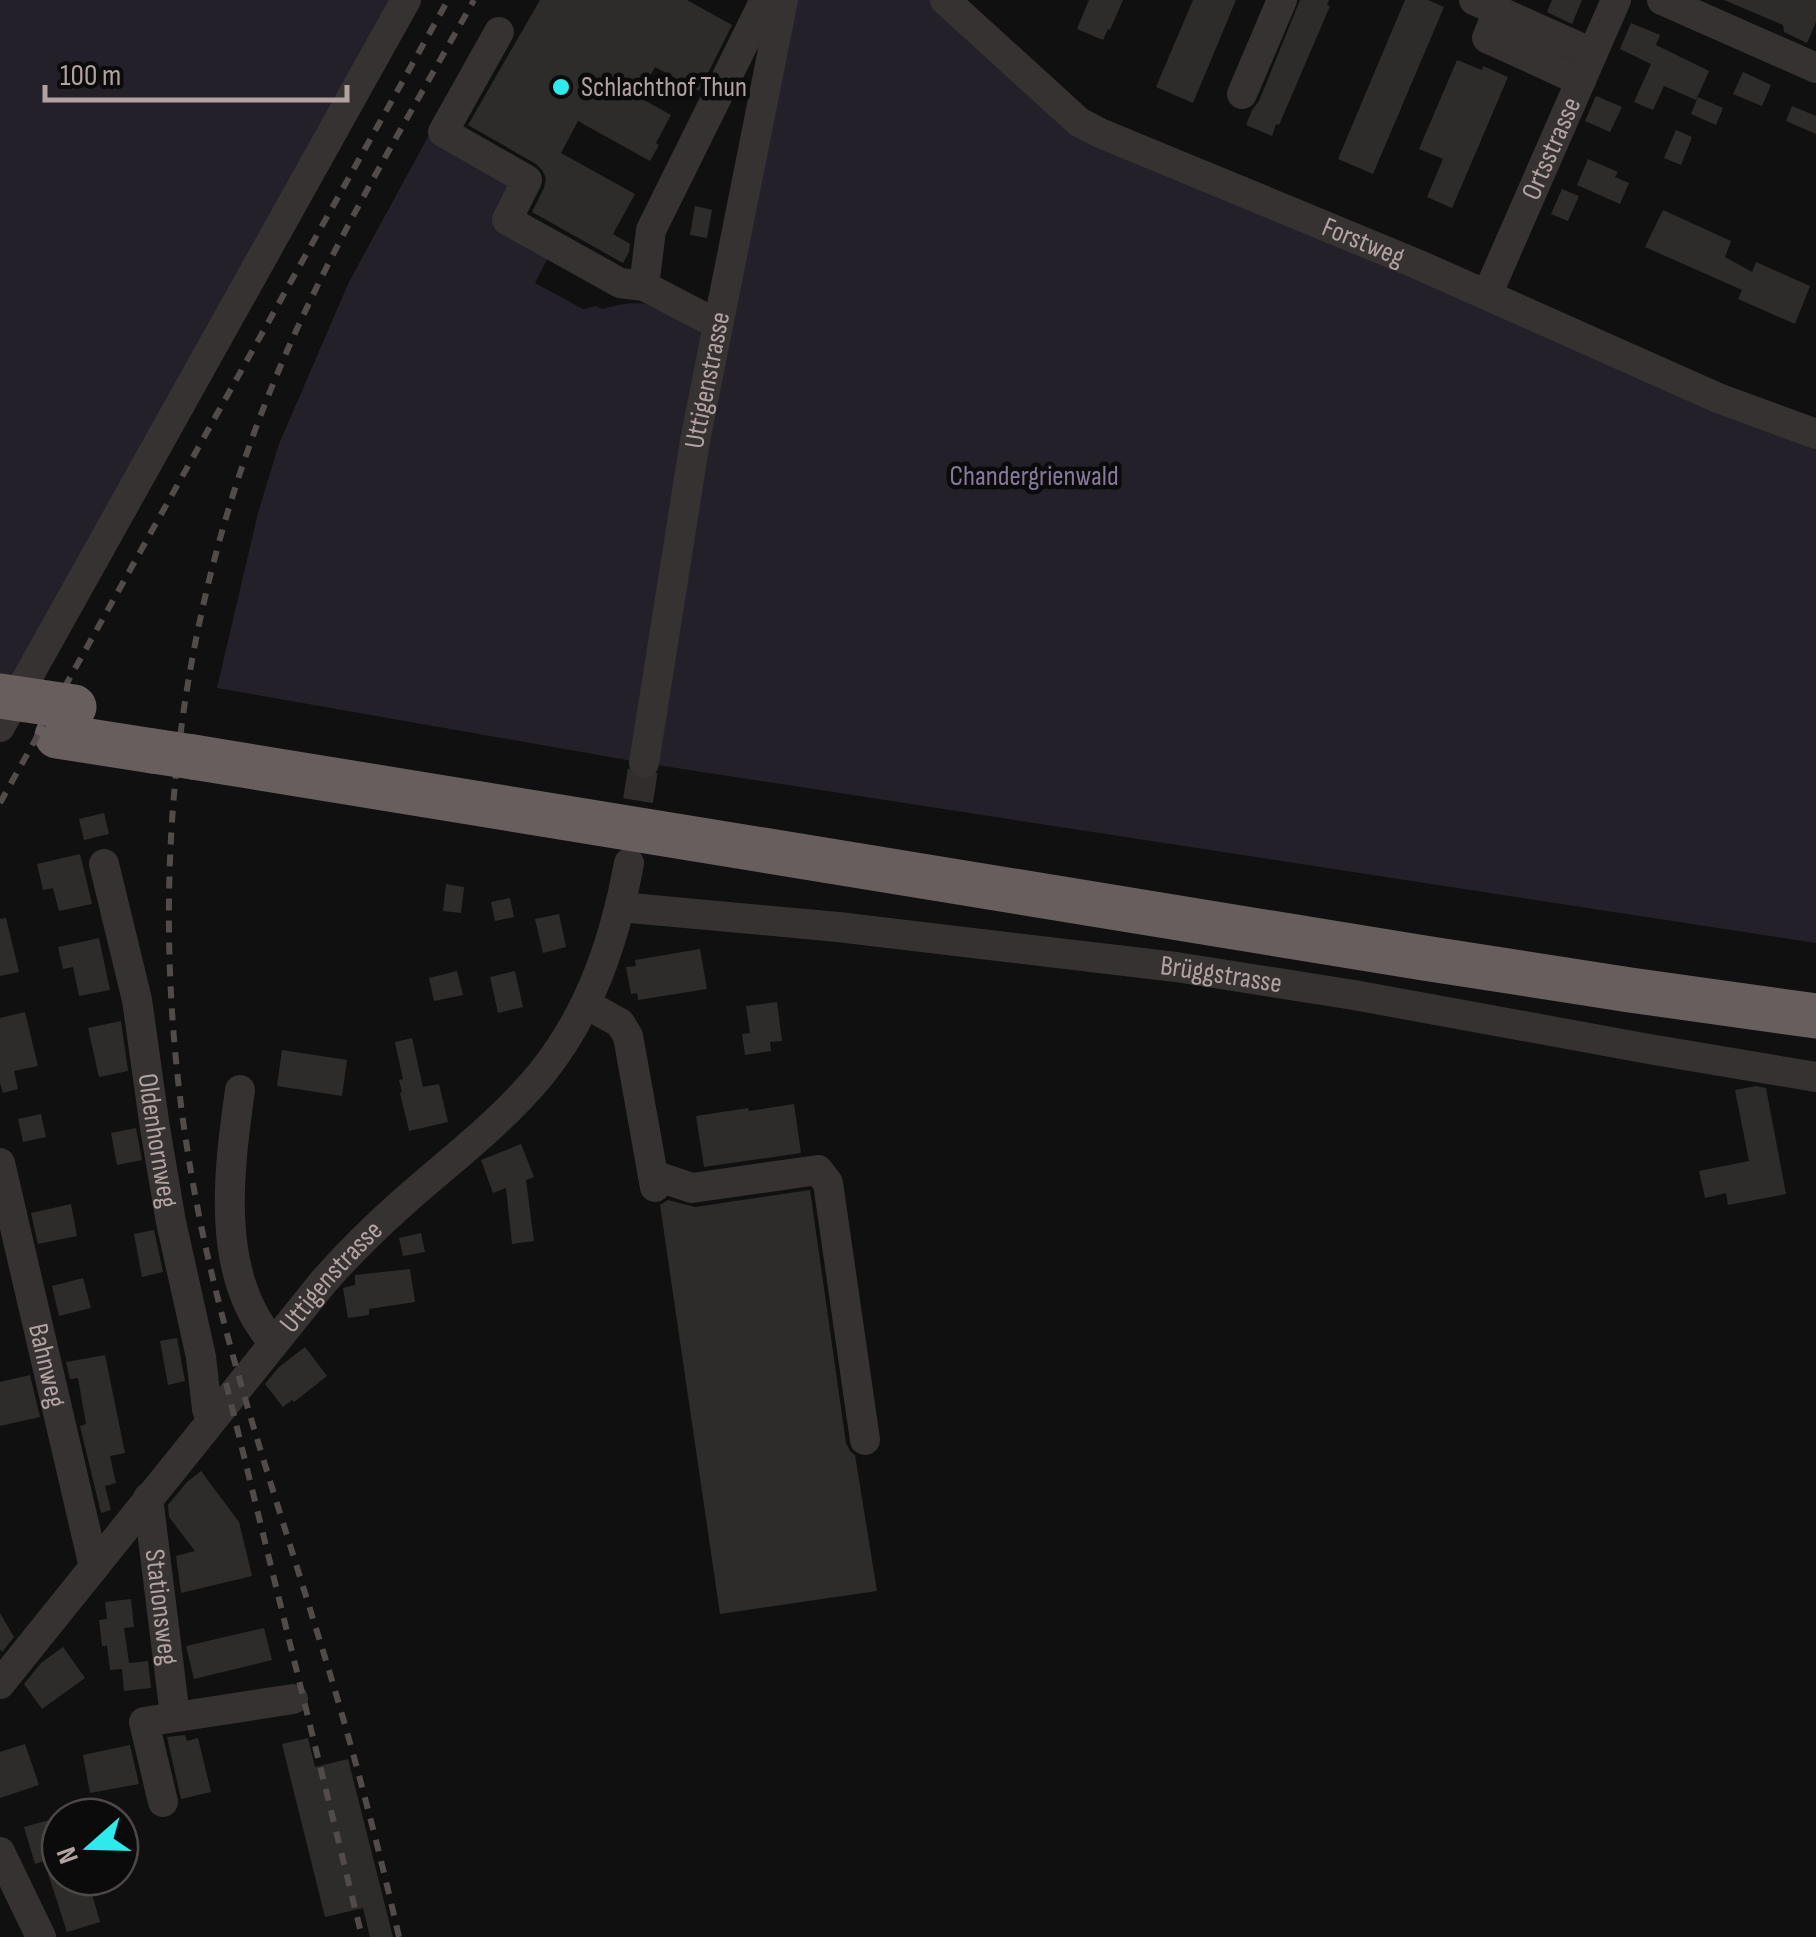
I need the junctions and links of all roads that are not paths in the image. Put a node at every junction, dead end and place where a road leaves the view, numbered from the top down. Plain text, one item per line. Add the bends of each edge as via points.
1 (406, 0) edge
2 (945, 0) edge
3 (1282, 0) edge
4 (1616, 0) edge
5 (1662, 0) edge
6 (770, 4) edge
7 (1486, 5) edge
8 (499, 32) dead end
9 (1586, 67) junction
10 (1816, 68) edge
11 (1242, 94) dead end
12 (702, 128) junction
13 (754, 144) junction
14 (644, 286) junction
15 (1487, 296) junction
16 (717, 324) junction
17 (1816, 434) edge
18 (0, 696) edge
19 (66, 721) junction
20 (0, 727) edge
21 (175, 739) junction
22 (644, 763) tunnel mouth
23 (628, 862) tunnel mouth
24 (104, 864) dead end
25 (620, 907) junction
26 (1816, 985) edge
27 (586, 1004) junction
28 (1816, 1016) edge
29 (1816, 1077) edge
30 (240, 1090) dead end
31 (0, 1162) edge
32 (273, 1342) junction
33 (211, 1420) junction
34 (866, 1440) dead end
35 (148, 1498) junction
36 (94, 1567) junction
37 (0, 1684) edge
38 (292, 1698) dead end
39 (175, 1716) junction
40 (163, 1802) dead end
41 (0, 1852) edge
42 (41, 1937) edge

1 - 20 street
2 - 15 street, Forstweg via 1100,133
3 - 11 street
4 - 9 street, Ortsstrasse
5 - 10 street
6 - 12 street
6 - 13 street, Uttigenstrasse
7 - 9 street
8 - 14 street via 443,132 527,180 506,220 620,283
9 - 15 street, Ortsstrasse
12 - 13 street
12 - 14 street via 651,230
13 - 16 street, Uttigenstrasse
14 - 16 street
15 - 17 street, Forstweg
16 - 22 street, Uttigenstrasse
18 - 19 highway, bridge
19 - 20 highway
19 - 21 highway
21 - 26 highway
21 - 28 highway via 1406,955
23 - 25 street, Uttigenstrasse
24 - 33 street, Oldenhornweg via 137,1000 171,1222
25 - 27 street, Uttigenstrasse
25 - 29 street, Brüggstrasse via 1213,972
27 - 32 street, Uttigenstrasse via 525,1093 362,1241
27 - 34 street via 620,1023 628,1036 654,1181 692,1188 818,1170 828,1183
30 - 32 street via 229,1220 249,1303
31 - 36 street, Bahnweg
32 - 33 street, Uttigenstrasse
33 - 35 street, Uttigenstrasse
35 - 36 street, Uttigenstrasse
35 - 39 street, Stationsweg
36 - 37 street, Uttigenstrasse
38 - 39 street
39 - 40 street via 144,1722
41 - 42 street

